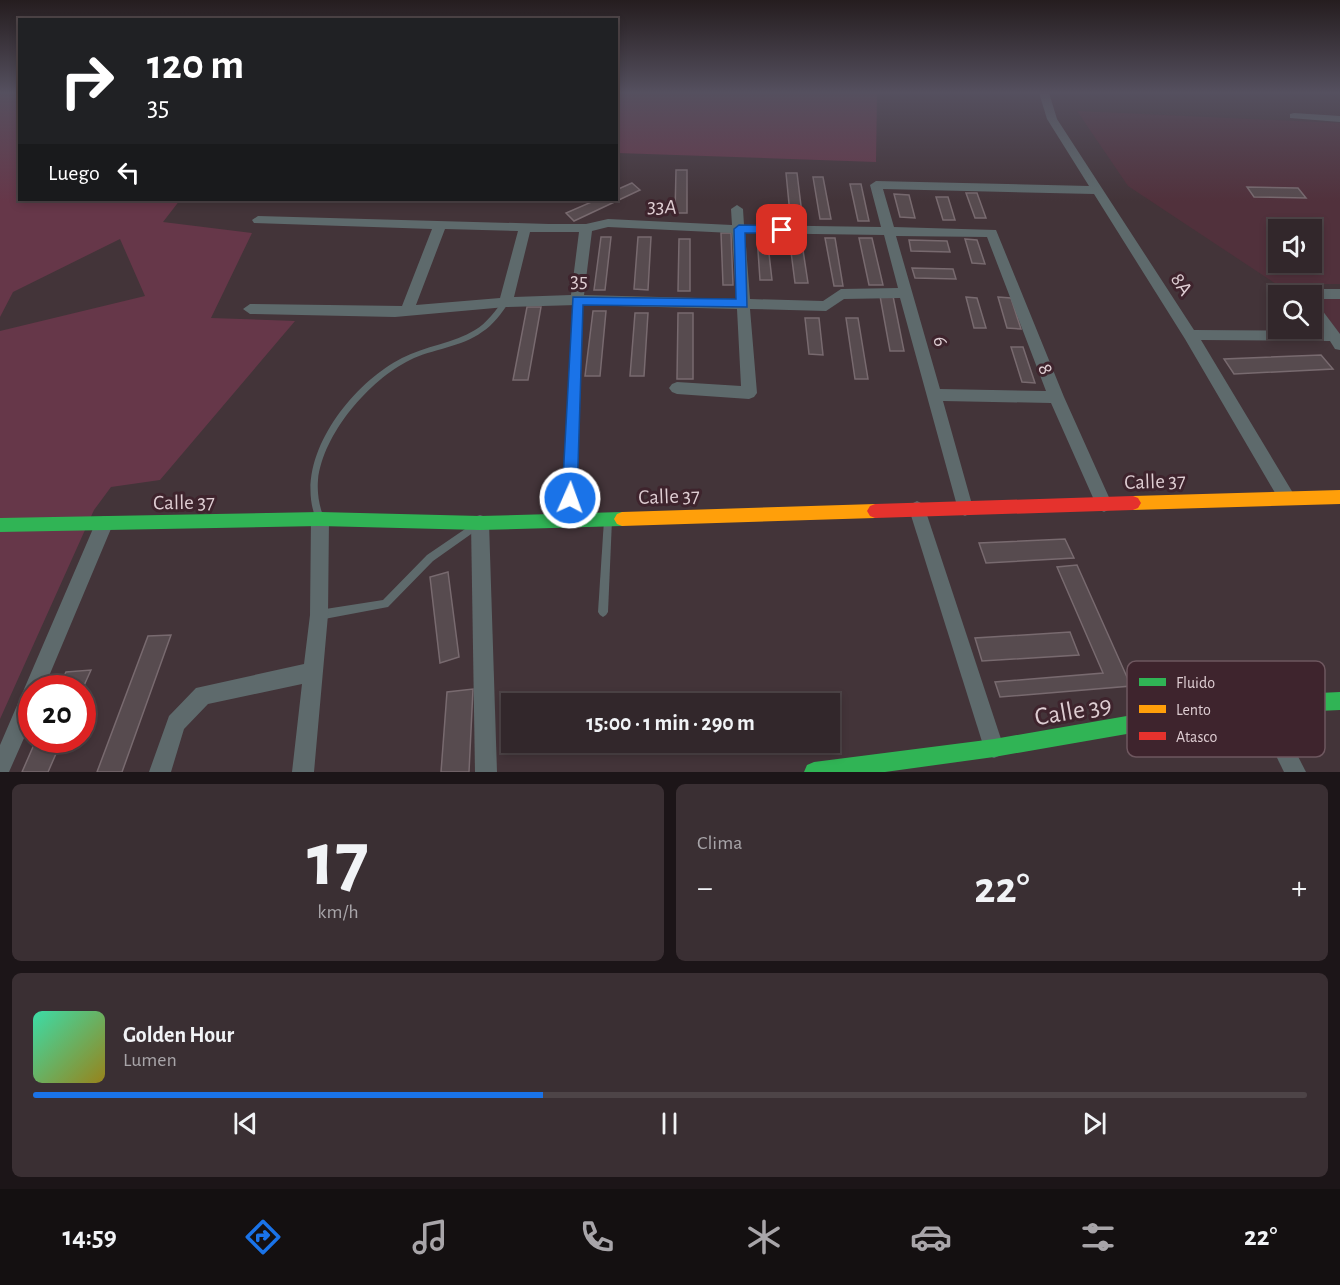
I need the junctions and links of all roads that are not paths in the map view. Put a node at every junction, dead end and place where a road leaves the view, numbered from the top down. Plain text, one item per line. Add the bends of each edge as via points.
1 (1058, 129) edge
2 (1097, 190) junction
3 (736, 209) dead end
4 (258, 220) dead end
5 (440, 225) junction
6 (525, 227) junction
7 (586, 228) junction
8 (739, 229) junction
9 (887, 232) junction
10 (992, 233) joint
11 (904, 292) junction
12 (1340, 294) edge
13 (1322, 296) edge
14 (577, 300) junction
15 (506, 302) junction
16 (743, 304) junction
17 (250, 309) dead end
18 (407, 311) junction
19 (1322, 320) edge
20 (1190, 335) junction
21 (1337, 340) edge
22 (677, 388) dead end
23 (933, 395) junction
24 (1056, 397) junction
25 (1340, 496) edge
26 (1287, 498) junction
27 (1104, 504) junction
28 (964, 508) junction
29 (917, 509) junction
30 (320, 519) junction
31 (608, 519) junction
32 (569, 520) junction
33 (480, 522) junction
34 (104, 524) junction
35 (0, 525) edge
36 (603, 612) dead end
37 (319, 615) junction
38 (311, 672) junction
39 (40, 675) edge
40 (1340, 701) edge
41 (1325, 702) edge
42 (1127, 725) edge
43 (18, 727) edge
44 (994, 748) junction
45 (1287, 757) edge
46 (0, 769) edge
47 (160, 772) edge
48 (303, 772) edge
49 (486, 772) edge
50 (814, 772) edge
51 (1295, 772) edge

1 - 2 street, 8A
2 - 9 street, 6 via 876,185
2 - 20 street, 8A
3 - 8 street
4 - 5 street, 33A
5 - 6 street, 33A
5 - 18 street
6 - 7 street, 33A
6 - 15 street
7 - 8 street, 33A via 608,222
7 - 14 street
8 - 9 street, 33A
8 - 16 street
9 - 10 street, 33A
9 - 11 street, 6
10 - 24 street, 8
11 - 16 street, 35 via 841,294 826,306
11 - 23 street, 6
12 - 13 street
14 - 15 street, 35
14 - 16 street, 35
14 - 32 lane
15 - 18 street, 35
15 - 30 lane via 474,336 407,359 368,383 354,398 336,424 316,470 314,495
16 - 22 street via 750,393
17 - 18 street, 35
19 - 21 street
20 - 21 street
20 - 26 street, 8A
23 - 24 street
23 - 28 street, 6
24 - 27 street, 8
25 - 26 street, Calle 37
26 - 27 street, Calle 37
27 - 28 street, Calle 37
28 - 29 street, Calle 37
29 - 31 street, Calle 37
29 - 44 street
30 - 33 street, Calle 37
30 - 34 street, Calle 37
30 - 37 street
31 - 32 street, Calle 37
31 - 36 lane
32 - 33 street, Calle 37
33 - 37 lane via 430,558 385,604
33 - 49 street
34 - 35 street, Calle 37
34 - 39 street
37 - 38 street
38 - 47 street via 203,695 176,723
38 - 48 street
40 - 41 street, Calle 39
42 - 44 street, Calle 39
43 - 46 street
44 - 50 street, Calle 39
45 - 51 street

